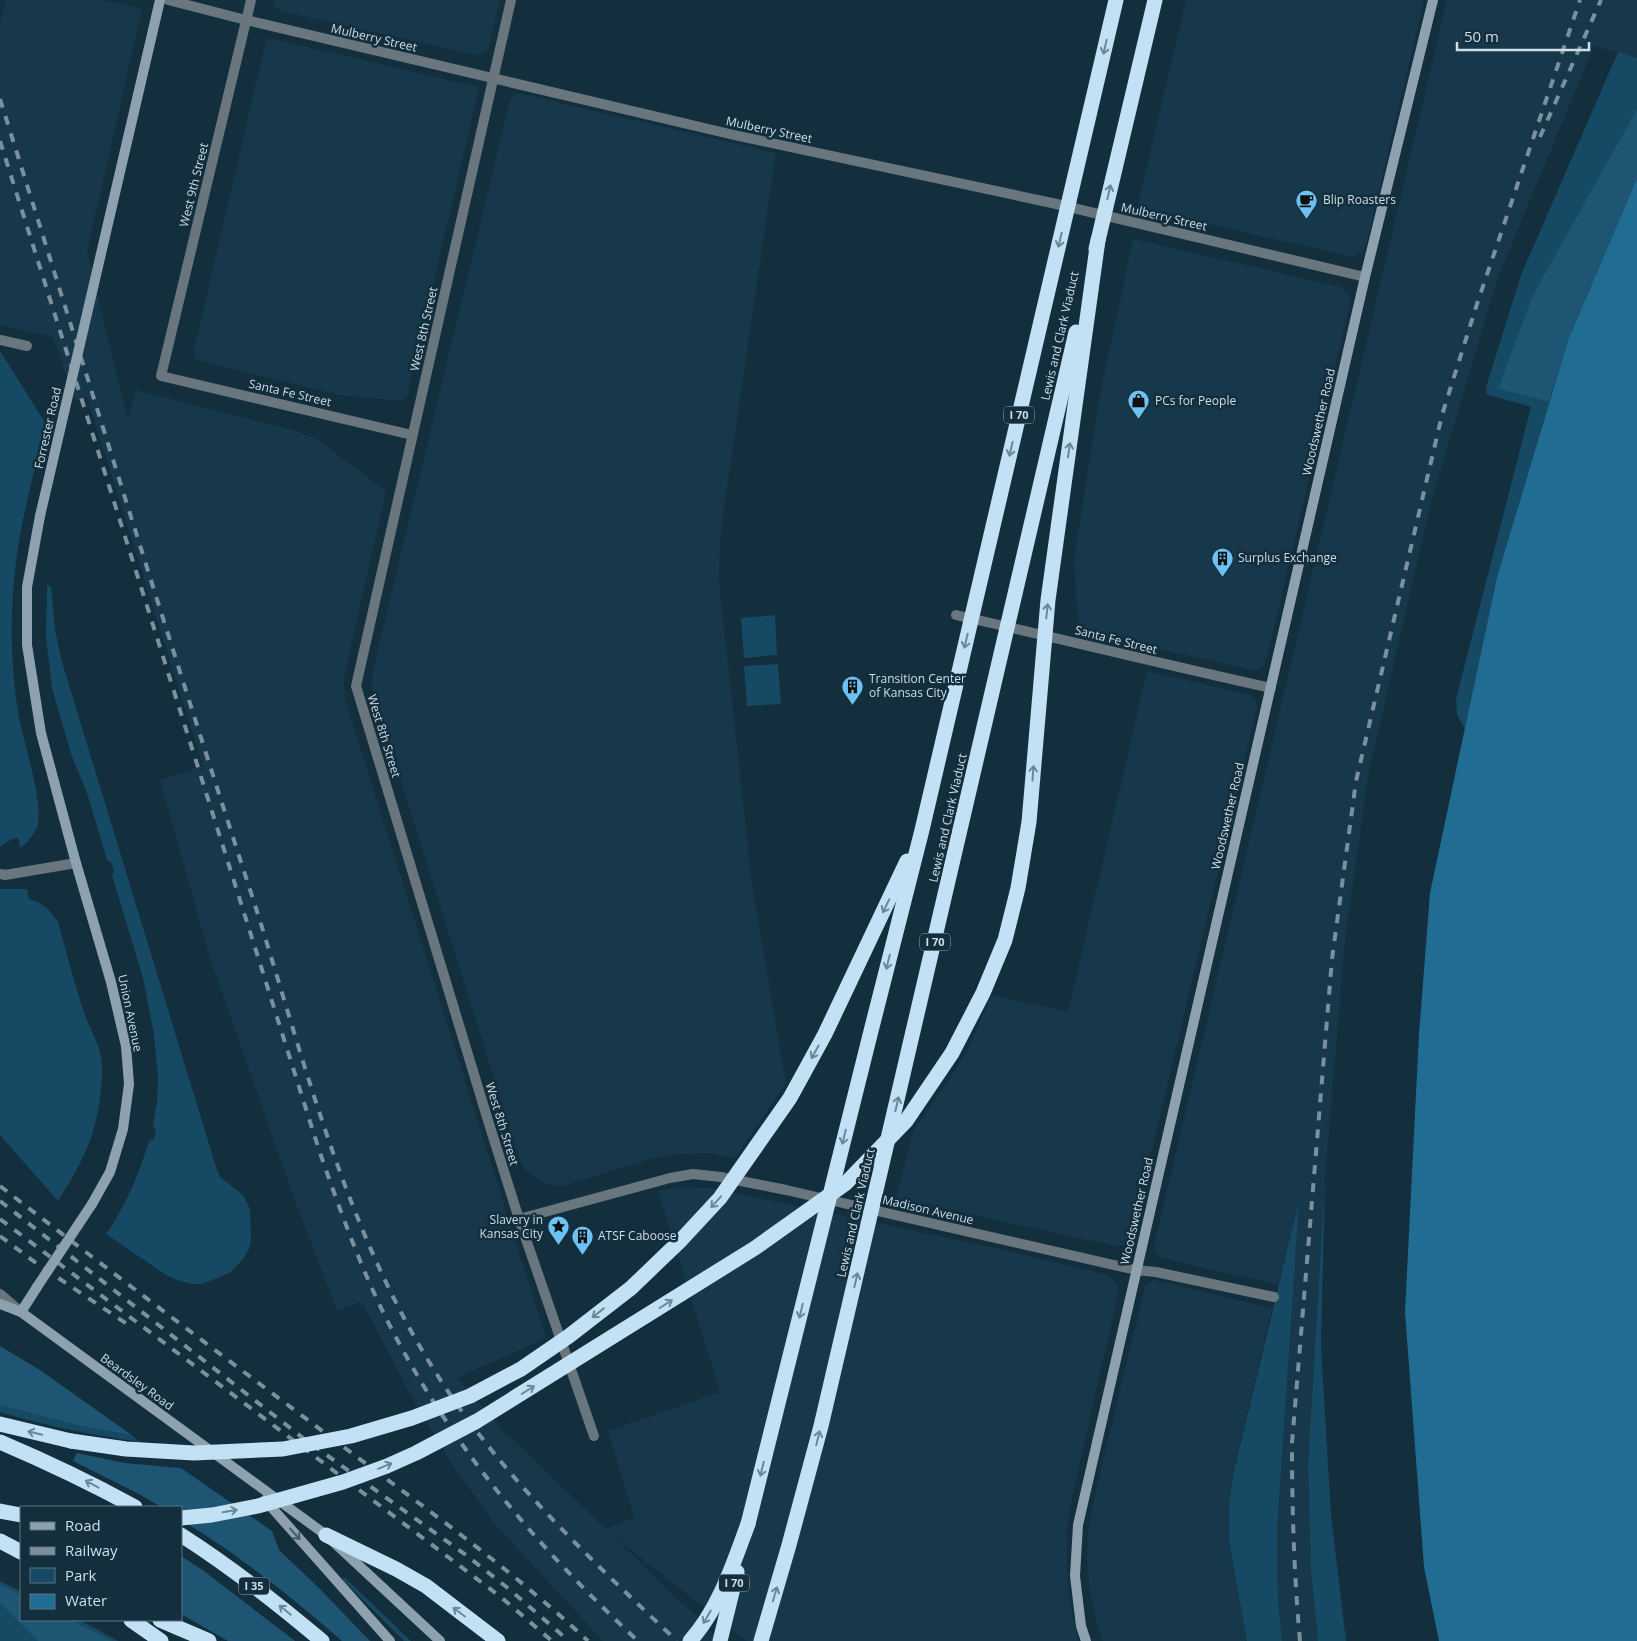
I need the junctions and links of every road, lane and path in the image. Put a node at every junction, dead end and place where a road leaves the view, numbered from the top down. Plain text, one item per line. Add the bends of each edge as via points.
1 (160, 0) edge
2 (168, 0) edge
3 (251, 0) edge
4 (511, 0) edge
5 (1116, 0) edge
6 (1154, 0) edge
7 (1433, 0) edge
8 (246, 20) junction
9 (492, 78) junction
10 (1098, 240) junction
11 (1365, 277) junction
12 (0, 340) edge
13 (26, 346) dead end
14 (161, 376) joint
15 (412, 435) junction
16 (956, 615) dead end
17 (1271, 688) junction
18 (922, 830) junction
19 (76, 863) junction
20 (0, 874) edge
21 (519, 1219) junction
22 (1136, 1270) junction
23 (0, 1294) edge
24 (1274, 1297) dead end
25 (0, 1304) edge
26 (21, 1312) junction
27 (0, 1424) edge
28 (594, 1436) dead end
29 (0, 1442) edge
30 (239, 1472) junction
31 (133, 1506) edge
32 (0, 1511) edge
33 (20, 1515) edge
34 (182, 1518) edge
35 (748, 1524) junction
36 (326, 1535) junction
37 (182, 1536) edge
38 (0, 1541) edge
39 (20, 1551) edge
40 (132, 1621) edge
41 (162, 1621) edge
42 (162, 1641) edge
43 (209, 1641) edge
44 (322, 1641) edge
45 (390, 1641) edge
46 (440, 1641) edge
47 (498, 1641) edge
48 (690, 1641) edge
49 (720, 1641) edge
50 (761, 1641) edge
51 (1086, 1641) edge

1 - 19 street, Forrester Road, bridge via 40,516 27,587 27,645 41,734
2 - 8 street, Mulberry Street
3 - 8 street, West 9th Street
4 - 9 street, West 8th Street
5 -> 18 highway, Lewis and Clark Viaduct / I 70, bridge
10 -> 6 highway, Lewis and Clark Viaduct / I 70, bridge
7 - 11 street, Woodswether Road
8 - 9 street, Mulberry Street
8 - 14 street, West 9th Street
9 - 11 street, Mulberry Street via 734,135 1052,203
9 - 15 street, West 8th Street
34 -> 10 highway, bridge via 258,1506 343,1482 387,1466 453,1434 755,1248 845,1184 906,1121 952,1053 983,993 1005,940 1018,888 1029,822 1048,600
50 -> 10 highway, Lewis and Clark Viaduct / I 70, bridge via 821,1426
11 - 17 street, Woodswether Road
12 - 13 street
14 - 15 street, Santa Fe Street
15 - 21 street, West 8th Street via 356,686
16 - 17 street, Santa Fe Street
17 - 22 street, Woodswether Road
18 -> 27 highway, bridge via 825,1034 790,1098 720,1198 631,1288 521,1369 470,1396 412,1418 351,1436 283,1450 194,1454 126,1449 71,1441
18 -> 35 highway, I 70, bridge
19 - 20 street
19 - 26 street, Union Avenue, bridge via 111,982 126,1046 129,1084 123,1129 110,1172
21 - 22 street, Madison Avenue via 693,1174 786,1190
21 - 28 street, West 8th Street
22 - 24 street, Madison Avenue
22 - 51 street, Woodswether Road via 1078,1525 1075,1576
23 - 26 street, Beardsley Road
25 - 26 street, Beardsley Road
26 - 30 street, Beardsley Road
31 -> 29 highway via 44,1460
30 - 36 street, Beardsley Road
30 -> 45 street, Beardsley Road
32 - 33 highway
35 -> 48 highway via 716,1602
35 - 49 highway, I 70
36 - 46 street, Beardsley Road
47 -> 36 highway via 426,1586
44 -> 37 highway, I 35 via 226,1565
38 - 39 highway
40 - 42 highway
41 - 43 highway

